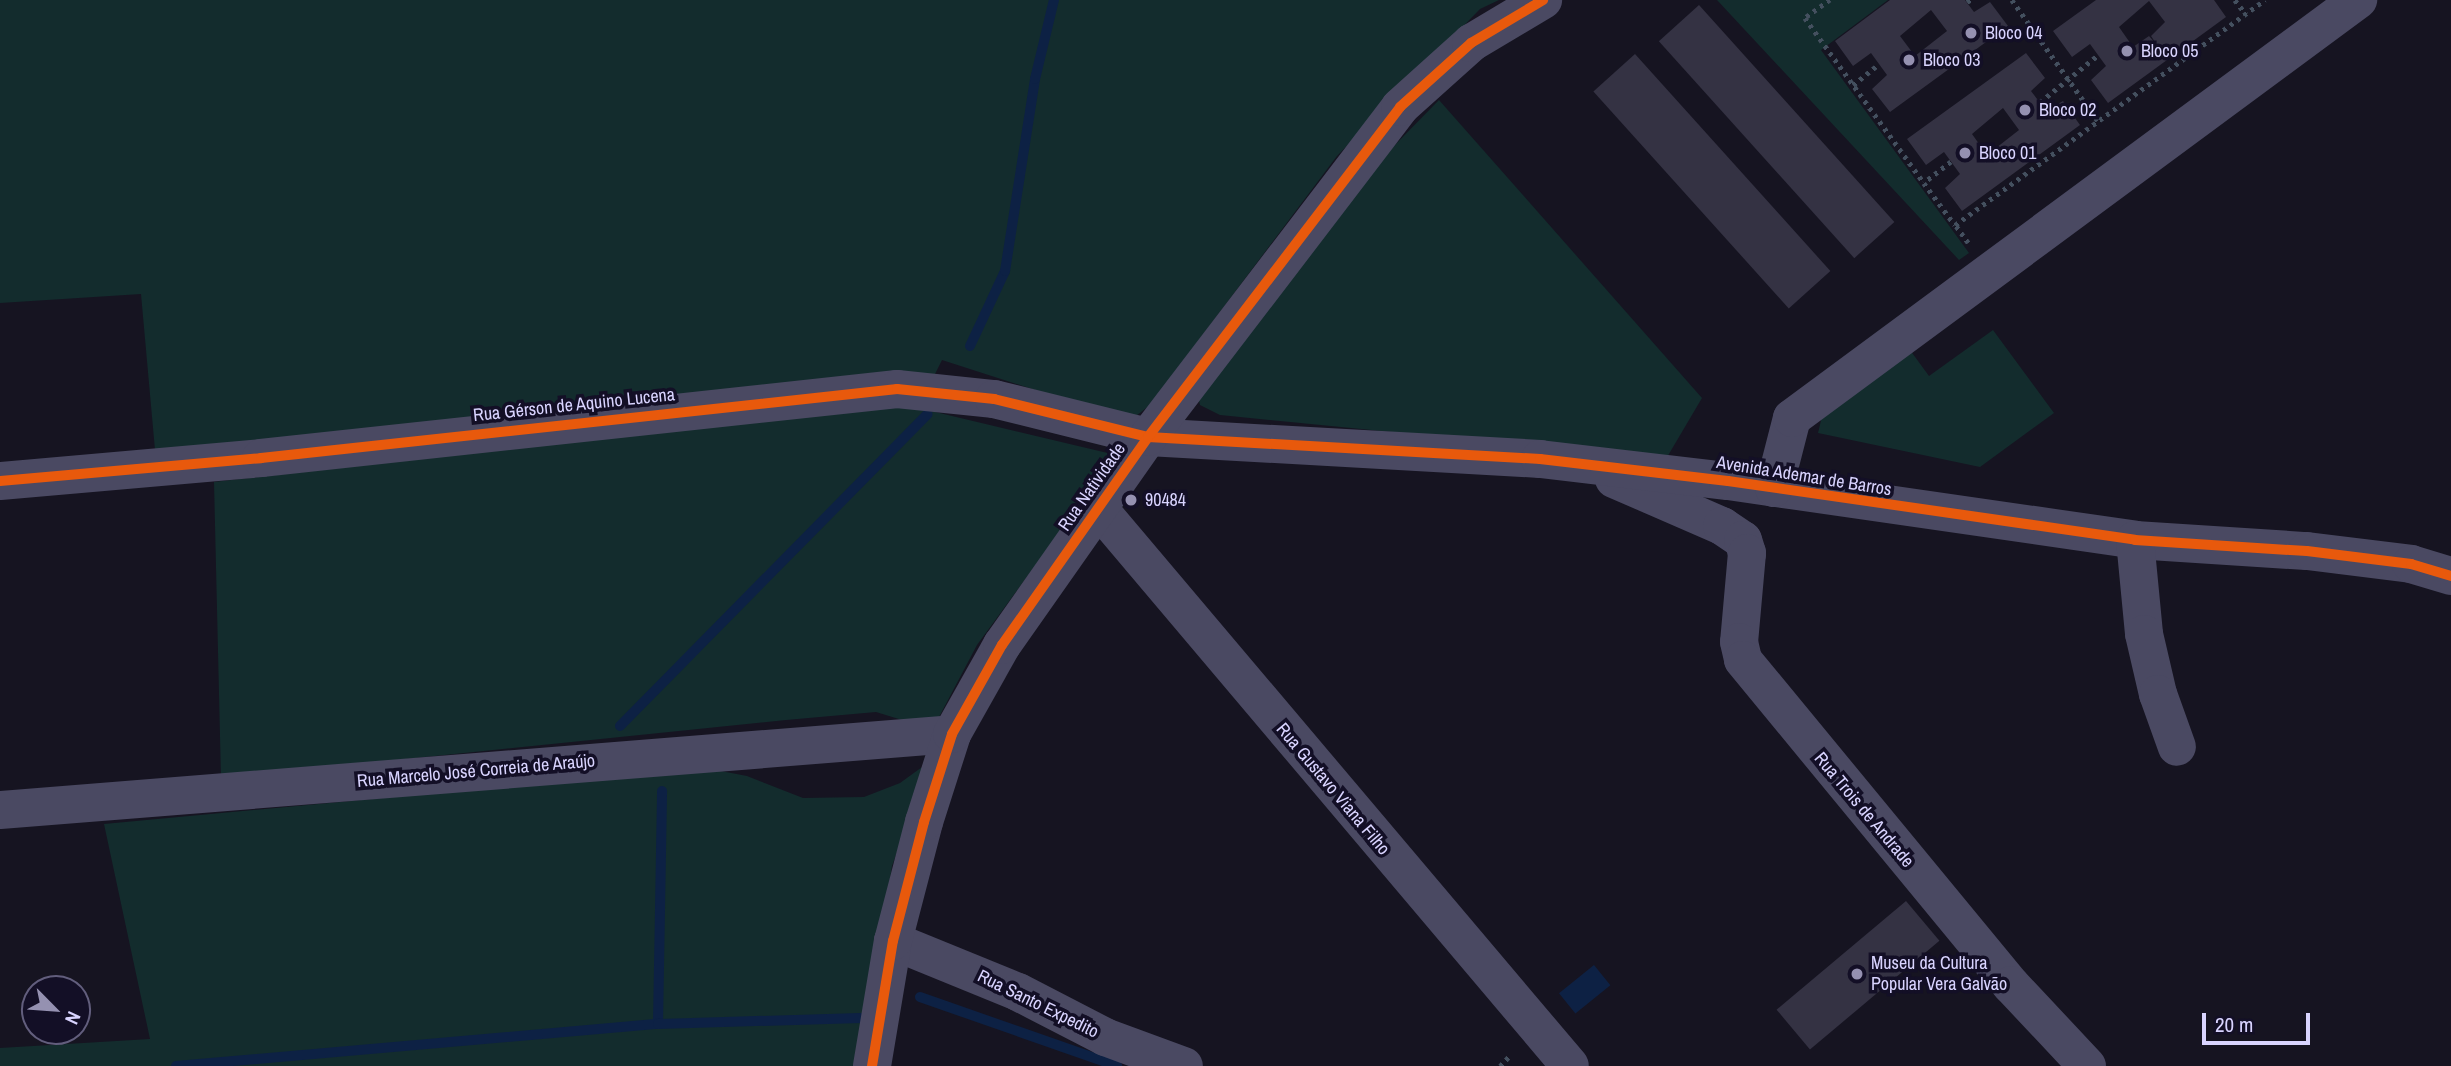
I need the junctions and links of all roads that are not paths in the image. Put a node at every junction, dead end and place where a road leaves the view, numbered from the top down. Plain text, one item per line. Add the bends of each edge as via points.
1 (1543, 0) edge
2 (2358, 0) edge
3 (1148, 438) junction
4 (1577, 463) junction
5 (0, 481) edge
6 (1728, 481) junction
7 (1774, 488) junction
8 (1099, 509) junction
9 (1721, 526) junction
10 (2135, 540) junction
11 (2451, 576) edge
12 (952, 734) junction
13 (2177, 747) dead end
14 (0, 810) edge
15 (893, 941) junction
16 (872, 1066) edge
17 (1184, 1066) edge
18 (1570, 1066) edge
19 (2087, 1066) edge

1 - 3 street, Rua Natividade via 1471,43 1400,107
2 - 7 street via 1791,418
3 - 4 street, Avenida Ademar de Barros
3 - 5 street, Rua Gérson de Aquino Lucena via 995,399 897,389 261,458
3 - 8 street, Rua Natividade
4 - 6 street, Avenida Ademar de Barros
4 - 9 street, Rua Trois de Andrade
6 - 7 street, Avenida Ademar de Barros
6 - 9 street
7 - 10 street, Avenida Ademar de Barros
8 - 12 street, Rua Natividade via 1002,645
8 - 18 street, Rua Gustavo Viana Filho
9 - 19 street, Rua Trois de Andrade via 1743,540 1747,553 1739,642 1743,660 2011,985
10 - 11 street, Avenida Ademar de Barros via 2307,551 2411,564
10 - 13 street via 2144,634
12 - 14 street, Rua Marcelo José Correia de Araújo
12 - 15 street, Rua Natividade
15 - 16 street, Rua Natividade
15 - 17 street, Rua Santo Expedito via 1018,992 1105,1037

